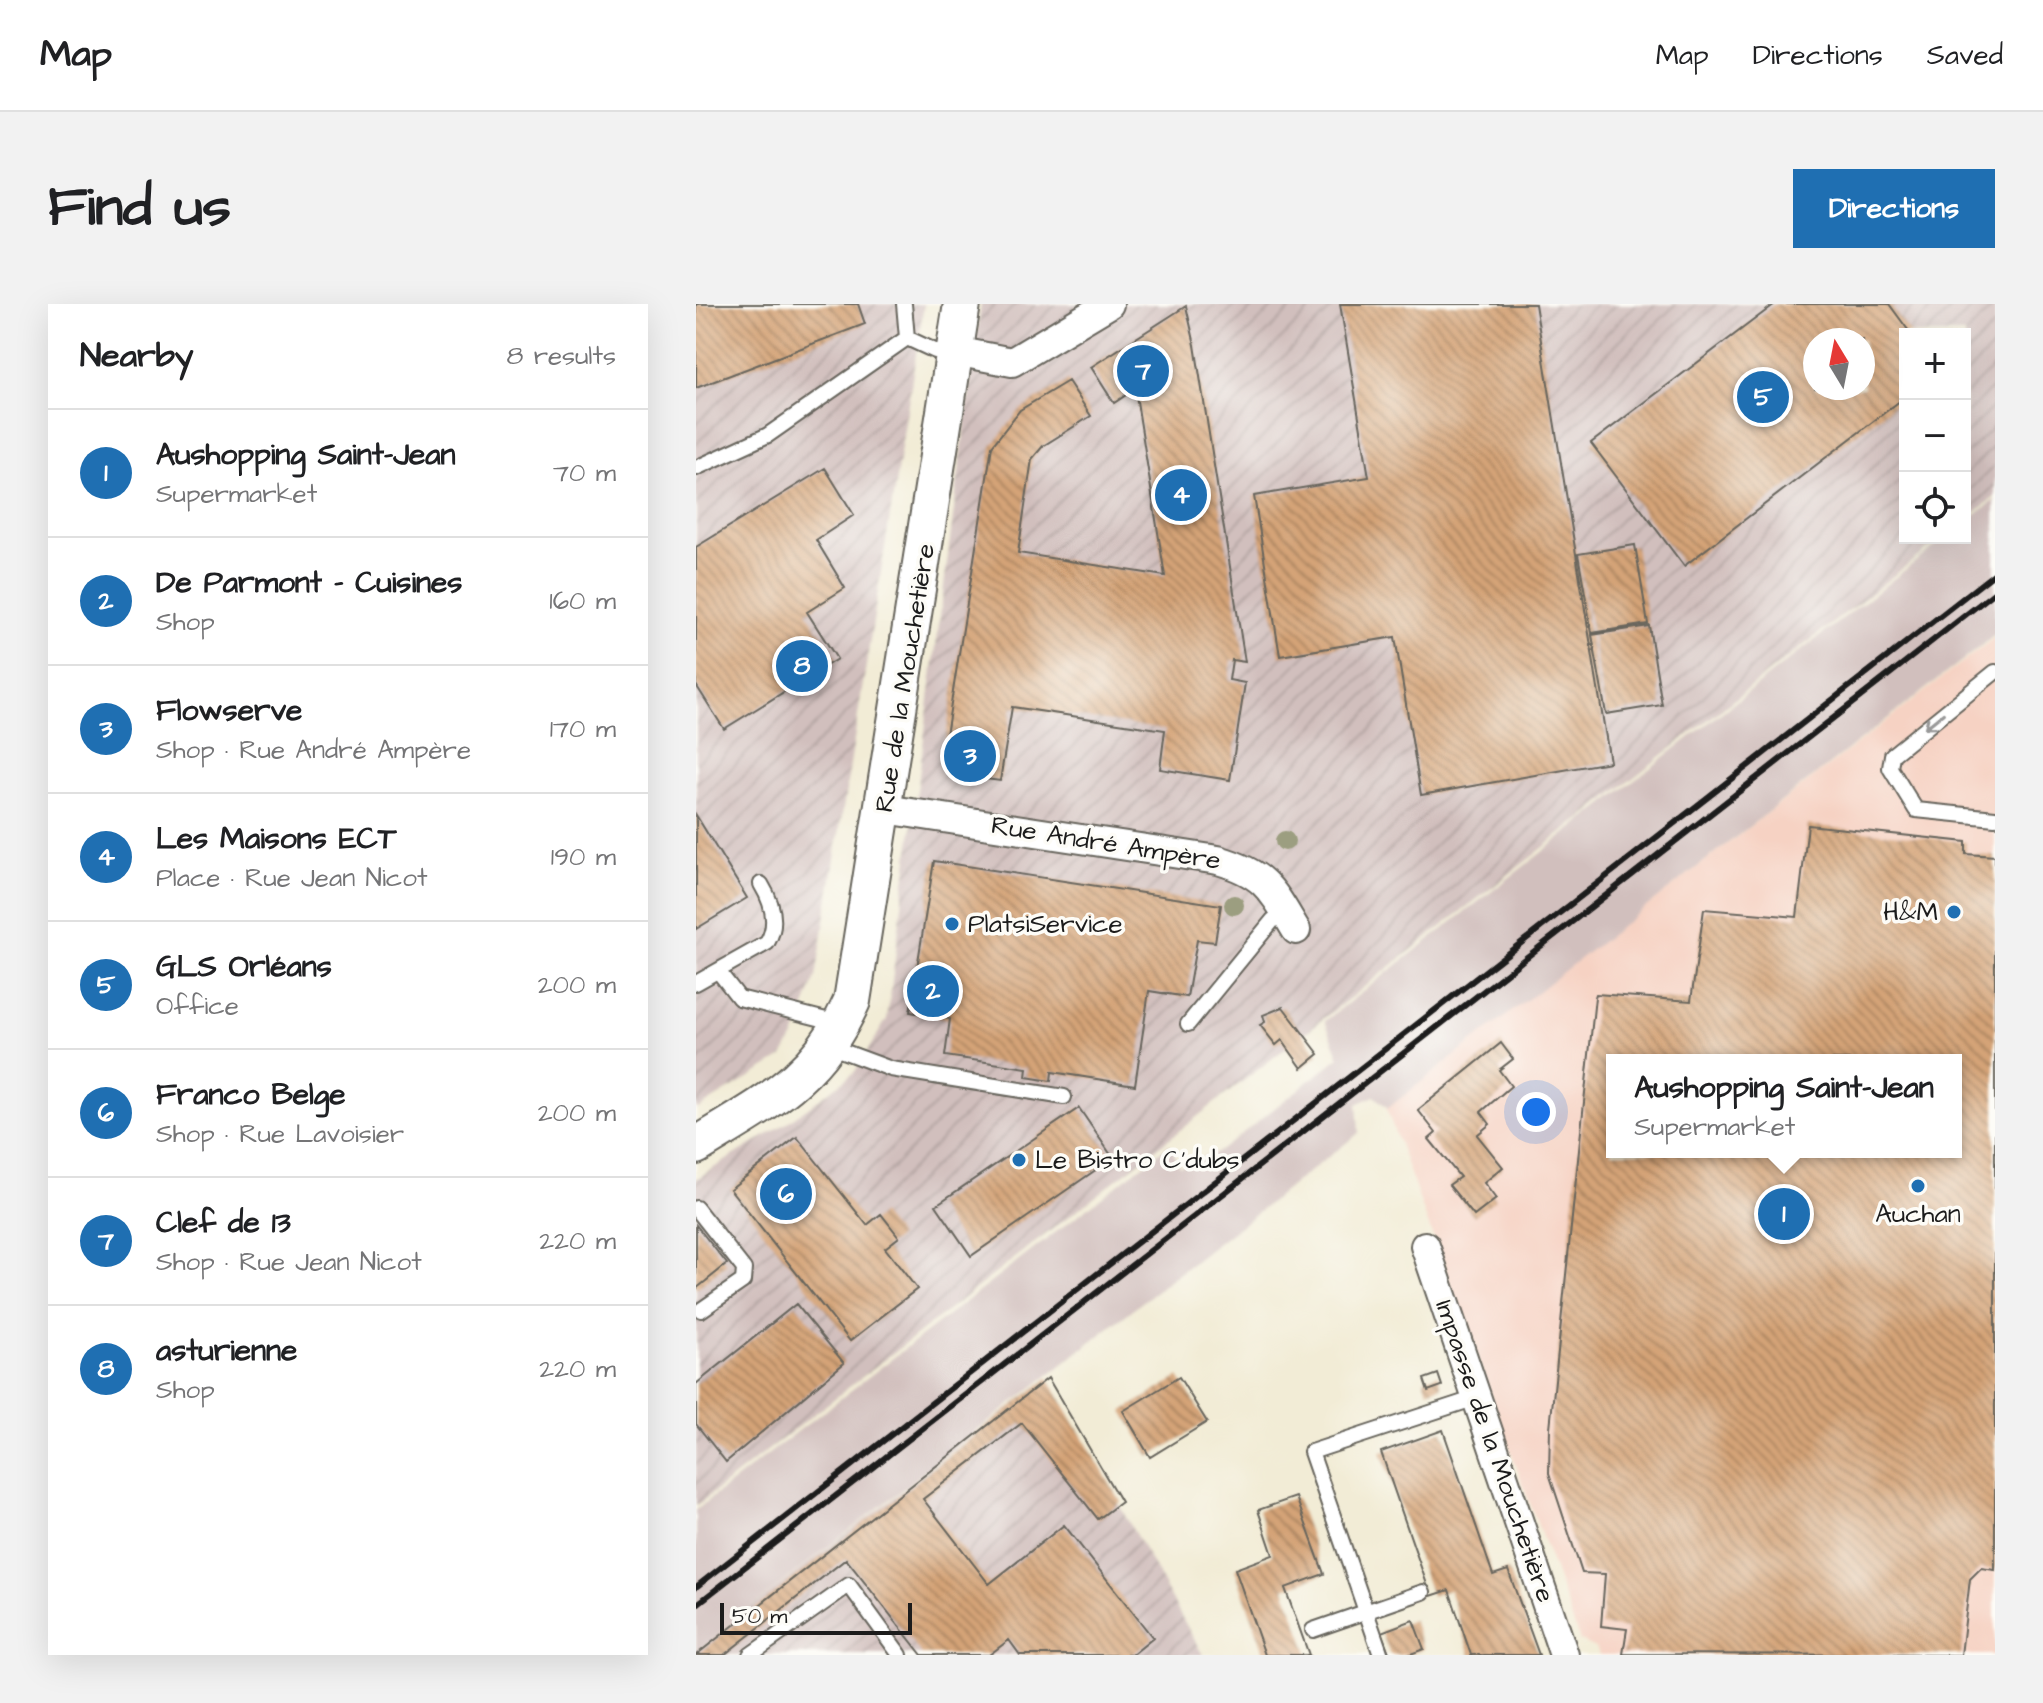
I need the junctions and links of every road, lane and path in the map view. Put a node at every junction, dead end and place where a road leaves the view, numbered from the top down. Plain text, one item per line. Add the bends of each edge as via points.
1 (904, 304) edge
2 (962, 304) edge
3 (1109, 304) edge
4 (907, 338) junction
5 (955, 351) junction
6 (696, 468) edge
7 (1995, 672) edge
8 (885, 809) junction
9 (1995, 818) edge
10 (761, 884) dead end
11 (1292, 923) joint
12 (718, 971) junction
13 (696, 983) edge
14 (1188, 1024) dead end
15 (835, 1035) junction
16 (1064, 1097) dead end
17 (696, 1146) edge
18 (696, 1208) edge
19 (1425, 1246) dead end
20 (701, 1310) dead end
21 (1476, 1398) junction
22 (1423, 1592) dead end
23 (1366, 1611) junction
24 (1313, 1630) dead end
25 (750, 1655) edge
26 (900, 1655) edge
27 (1381, 1655) edge
28 (1564, 1655) edge

1 - 4 lane
2 - 5 street, Rue de la Mouchetière
3 - 5 street via 1012,362
4 - 5 lane via 935,351
4 - 6 lane via 768,435
5 - 8 street, Rue de la Mouchetière
7 -> 9 lane via 1892,755 1890,768 1916,810
8 - 11 street, Rue André Ampère via 1247,868 1277,894
8 - 15 street, Rue de la Mouchetière via 852,1001
10 - 12 lane via 771,901 771,937
11 - 14 lane via 1273,920
12 - 13 lane
12 - 15 lane via 739,998
15 - 16 lane via 891,1069
15 - 17 street via 817,1062 787,1089
18 - 20 lane via 745,1275
19 - 21 street, Impasse de la Mouchetière
21 - 23 lane via 1311,1452
21 - 28 street, Impasse de la Mouchetière
22 - 23 lane
23 - 24 lane
23 - 27 lane
25 - 26 lane via 849,1585

